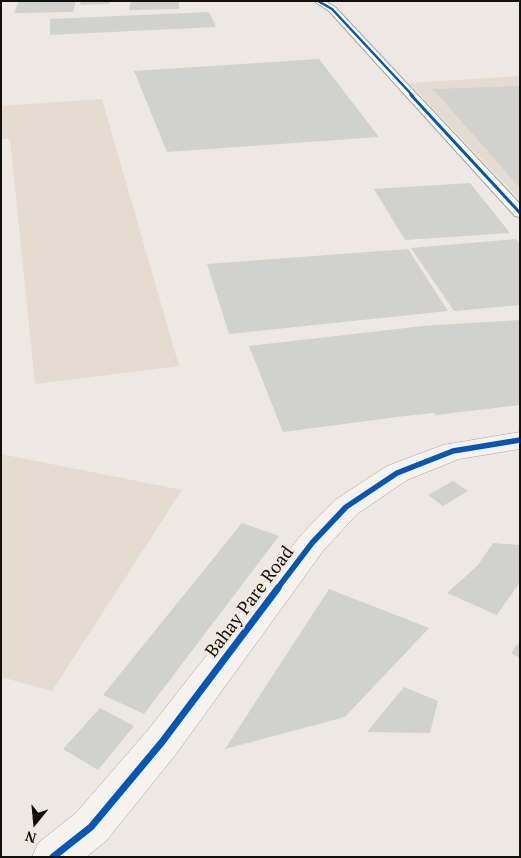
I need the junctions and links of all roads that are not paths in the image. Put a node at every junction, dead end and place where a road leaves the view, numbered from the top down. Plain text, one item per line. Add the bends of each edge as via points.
1 (318, 1) edge
2 (520, 213) edge
3 (520, 440) edge
4 (53, 857) edge

1 - 2 street via 332,9
3 - 4 street, Bahay Pare Road via 452,451 396,473 346,507 312,543 162,742 91,827

